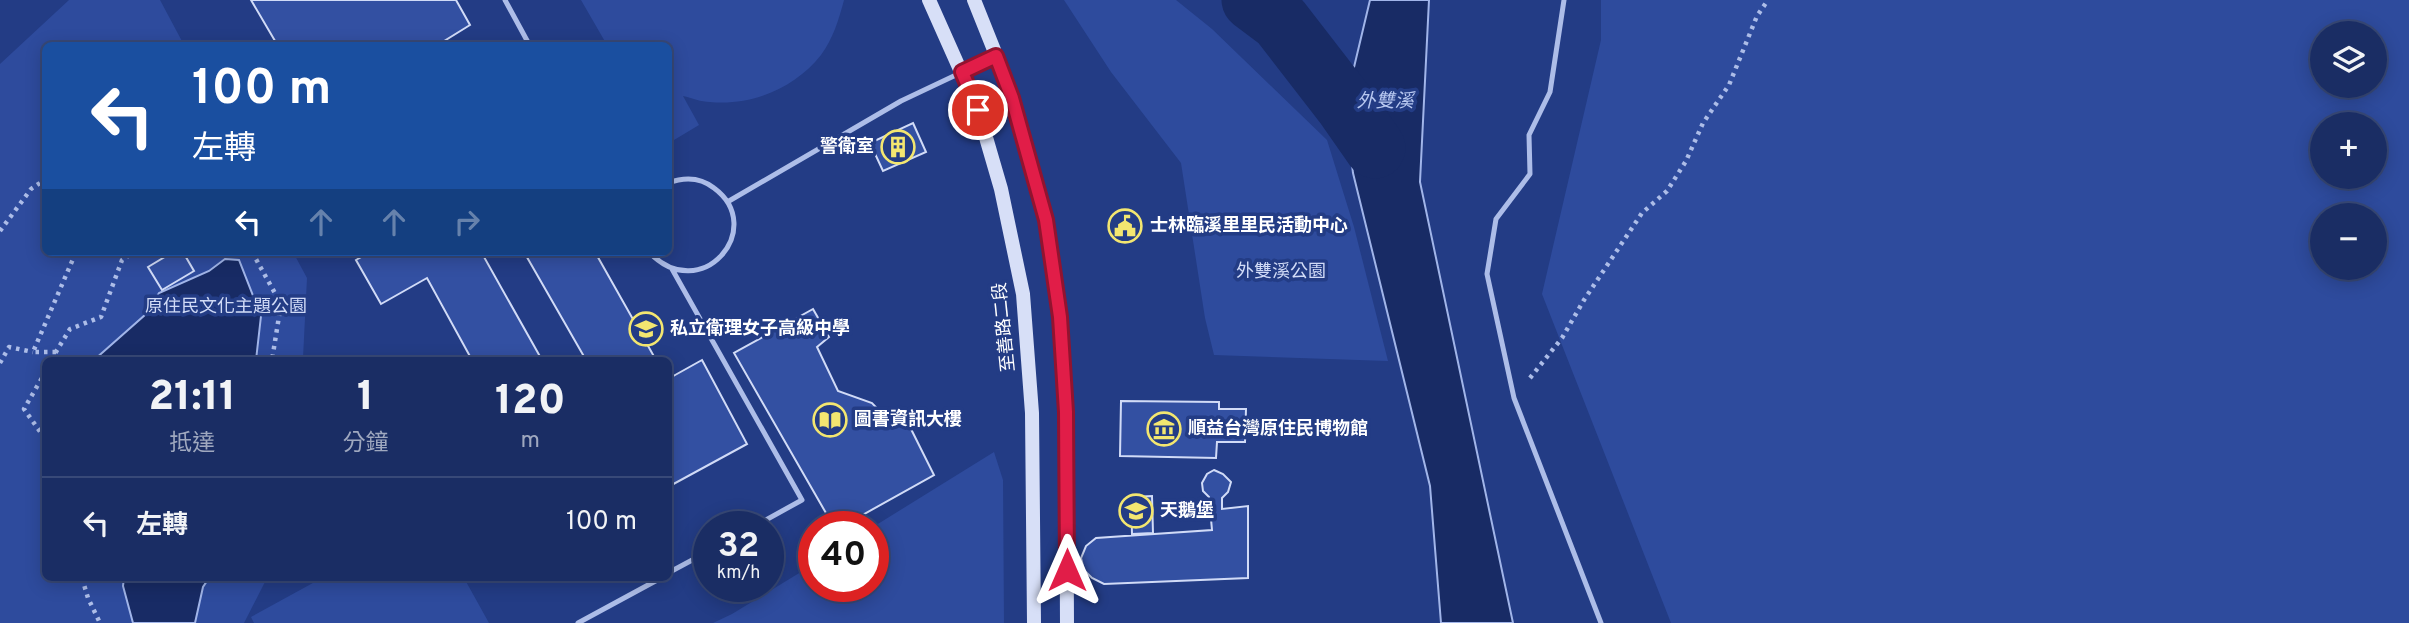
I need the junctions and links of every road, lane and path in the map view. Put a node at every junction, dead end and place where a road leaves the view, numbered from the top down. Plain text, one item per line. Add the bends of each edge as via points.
1 (505, 0) edge
2 (929, 0) edge
3 (974, 0) edge
4 (1564, 0) edge
5 (1768, 0) edge
6 (528, 42) edge
7 (996, 56) junction
8 (962, 72) junction
9 (42, 182) edge
10 (672, 182) edge
11 (729, 201) junction
12 (0, 231) edge
13 (74, 256) edge
14 (128, 256) edge
15 (254, 256) edge
16 (653, 256) edge
17 (672, 269) junction
18 (33, 352) junction
19 (56, 352) junction
20 (53, 357) edge
21 (272, 357) edge
22 (0, 363) edge
23 (42, 378) edge
24 (1514, 398) junction
25 (42, 434) edge
26 (782, 511) edge
27 (693, 560) edge
28 (672, 571) edge
29 (83, 581) edge
30 (655, 581) edge
31 (100, 623) edge
32 (578, 623) edge
33 (1034, 623) edge
34 (1067, 623) edge
35 (1601, 623) edge

1 - 6 lane
2 - 8 street, 至善路二段
3 - 7 street
4 - 24 lane via 1550,92 1529,135 1530,174 1496,219 1487,274
5 - 24 path via 1729,85 1667,191 1642,213 1562,338
7 - 8 lane
7 - 34 street via 1046,220 1060,317 1066,412
8 - 11 lane via 901,101
8 - 33 street, 至善路二段 via 1001,189 1023,294 1032,413
9 - 12 path via 31,189
10 - 11 lane via 695,179
11 - 17 lane via 732,236 716,262 702,270
13 - 18 path
14 - 19 path via 122,260 101,317 70,329
15 - 21 path via 281,304
16 - 17 lane
17 - 26 lane via 802,500
18 - 19 path
18 - 22 path via 9,347
19 - 20 path
23 - 25 path via 24,409
24 - 35 lane
27 - 28 lane
29 - 31 path
30 - 32 lane

